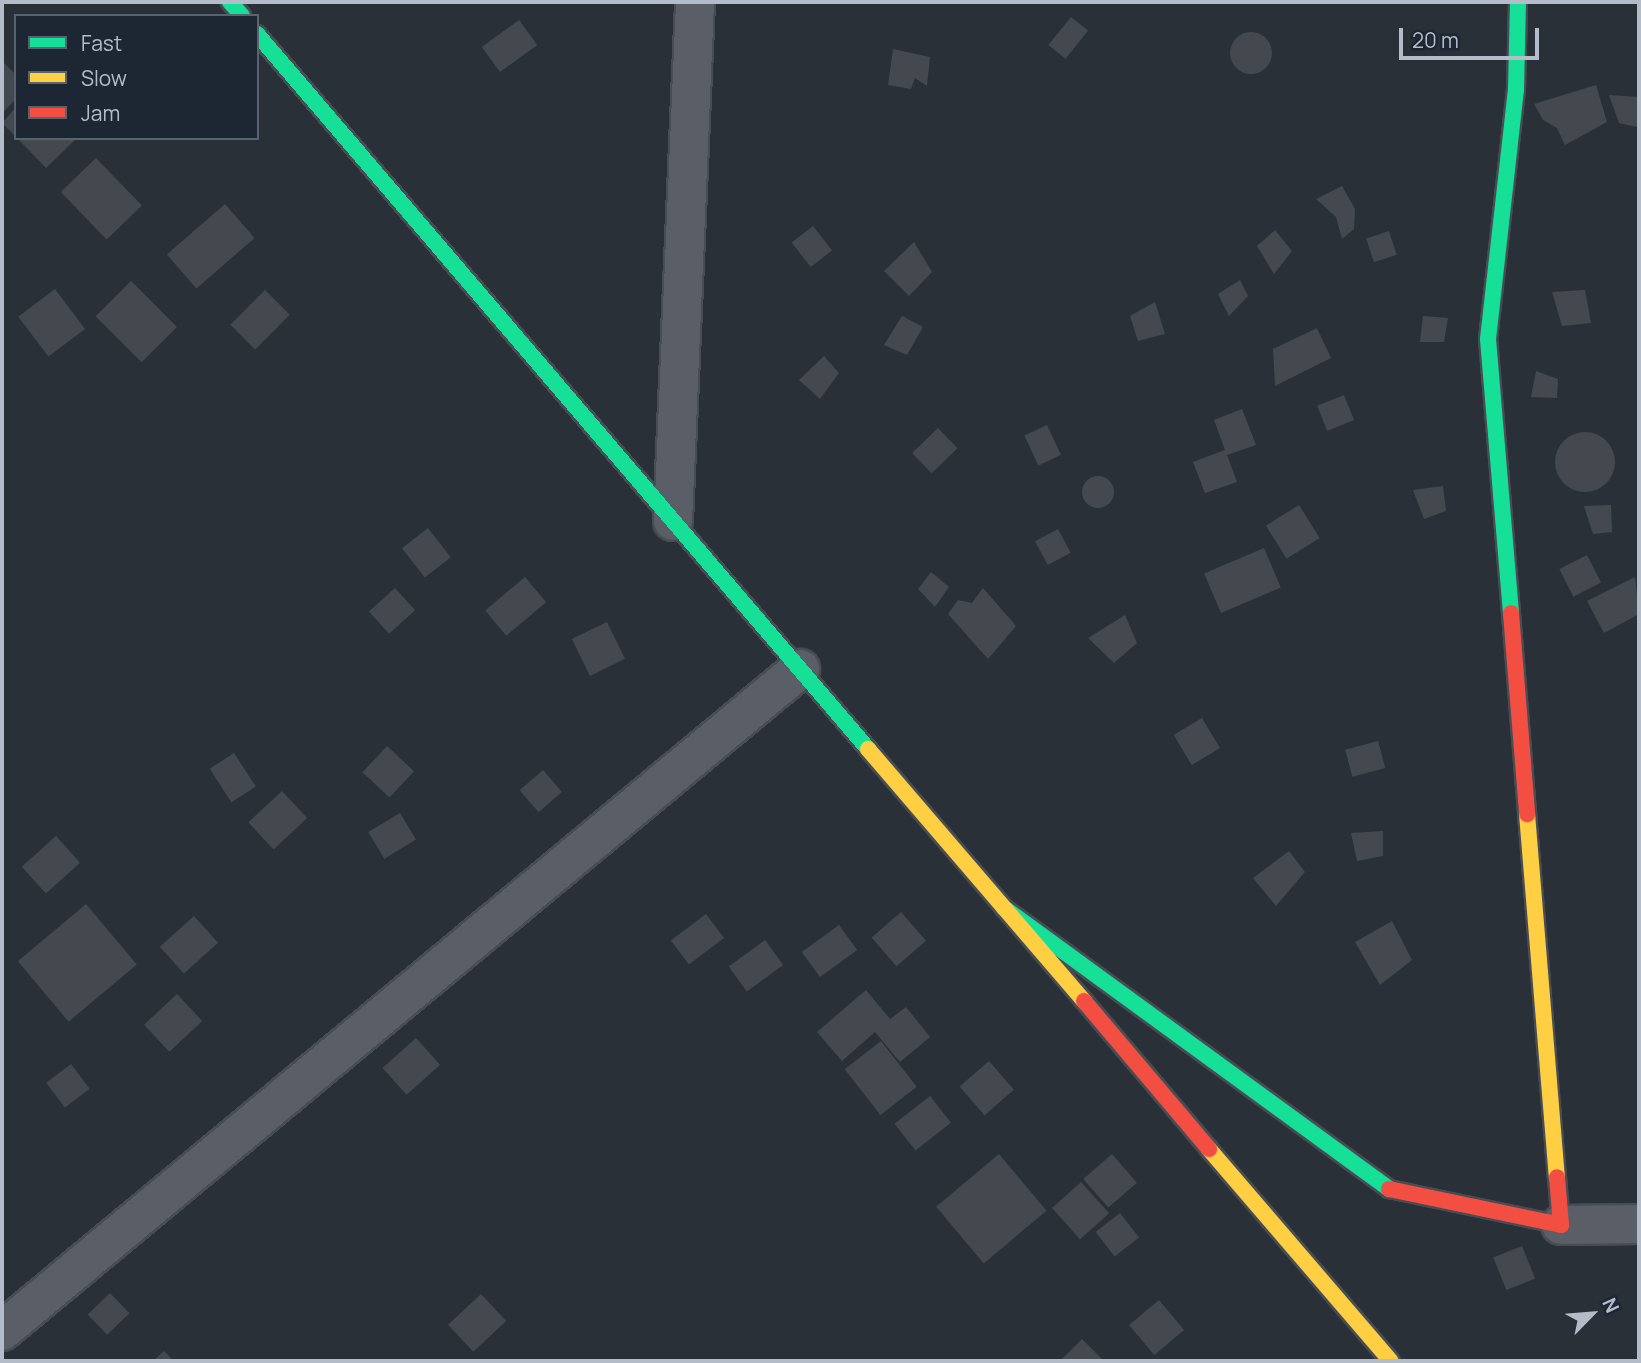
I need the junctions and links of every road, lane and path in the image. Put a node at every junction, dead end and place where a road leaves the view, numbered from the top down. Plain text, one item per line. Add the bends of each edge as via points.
1 (695, 2) edge
2 (1518, 2) edge
3 (259, 36) edge
4 (673, 521) junction
5 (800, 669) junction
6 (1004, 908) junction
7 (1561, 1224) junction
8 (1639, 1224) edge
9 (2, 1331) edge
10 (1391, 1361) edge

1 - 4 street
2 - 7 street via 1516,90 1488,339
3 - 4 street
4 - 5 street
5 - 6 street
5 - 9 street
6 - 7 street via 1384,1188
6 - 10 street
7 - 8 street

